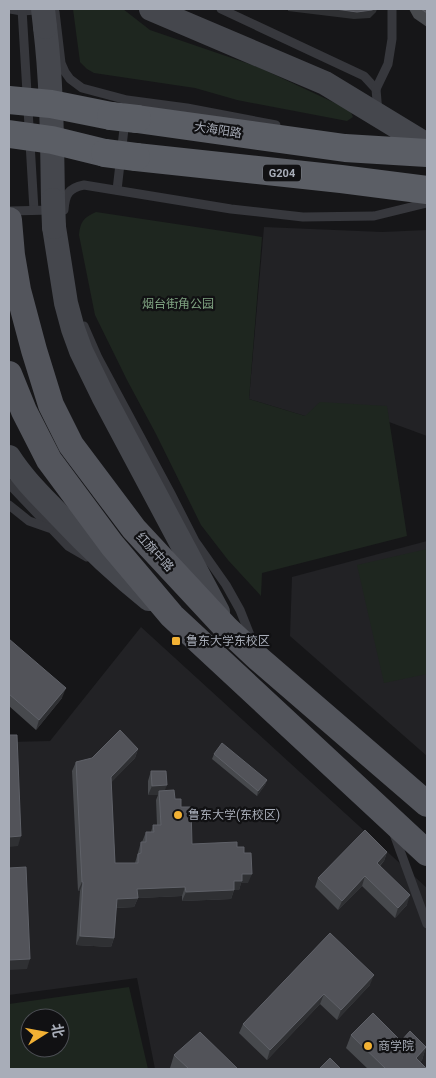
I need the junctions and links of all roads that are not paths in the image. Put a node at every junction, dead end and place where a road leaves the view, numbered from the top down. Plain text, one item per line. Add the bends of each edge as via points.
1 (10, 9) edge
2 (151, 9) edge
3 (221, 9) edge
4 (392, 9) edge
5 (33, 14) edge
6 (376, 88) junction
7 (9, 100) edge
8 (51, 104) junction
9 (125, 112) junction
10 (378, 114) junction
11 (282, 126) dead end
12 (9, 134) edge
13 (52, 140) junction
14 (419, 145) edge
15 (118, 190) junction
16 (427, 190) edge
17 (427, 203) edge
18 (9, 211) edge
19 (54, 213) junction
20 (9, 220) edge
21 (81, 316) dead end
22 (9, 374) edge
23 (9, 457) edge
24 (9, 484) edge
25 (9, 505) edge
26 (52, 529) junction
27 (118, 574) junction
28 (172, 616) junction
29 (227, 629) junction
30 (259, 659) junction
31 (427, 804) edge
32 (386, 815) junction
33 (427, 853) edge
34 (427, 924) edge

1 - 5 lane
2 - 10 main road via 325,82
3 - 6 lane via 364,76
4 - 6 lane via 388,64
5 - 8 main road via 48,54
5 - 9 lane via 48,9 55,12 65,72 77,86
5 - 19 lane
6 - 10 lane
7 - 8 highway, 大海阳路
8 - 9 highway, 大海阳路
8 - 13 main road
9 - 11 lane via 187,108
9 - 14 highway, 大海阳路 via 345,148
9 - 15 lane
10 - 14 main road
12 - 13 highway, G204
13 - 16 highway, G204, bridge via 105,153
13 - 19 main road
15 - 17 lane via 303,217 374,216
15 - 19 lane via 84,185 74,187
18 - 19 lane
19 - 29 main road via 66,303 81,351
20 - 29 main road, 红旗中路 via 18,290 34,350 51,405 71,445 134,529
21 - 30 lane via 98,358 195,542 240,610
22 - 28 main road via 49,460 112,545
23 - 27 main road via 38,495
24 - 26 lane
25 - 26 lane via 30,521
26 - 27 lane via 68,546
27 - 28 main road
28 - 32 main road
29 - 30 main road, 红旗中路
30 - 31 main road, 红旗中路
32 - 33 main road
32 - 34 lane

